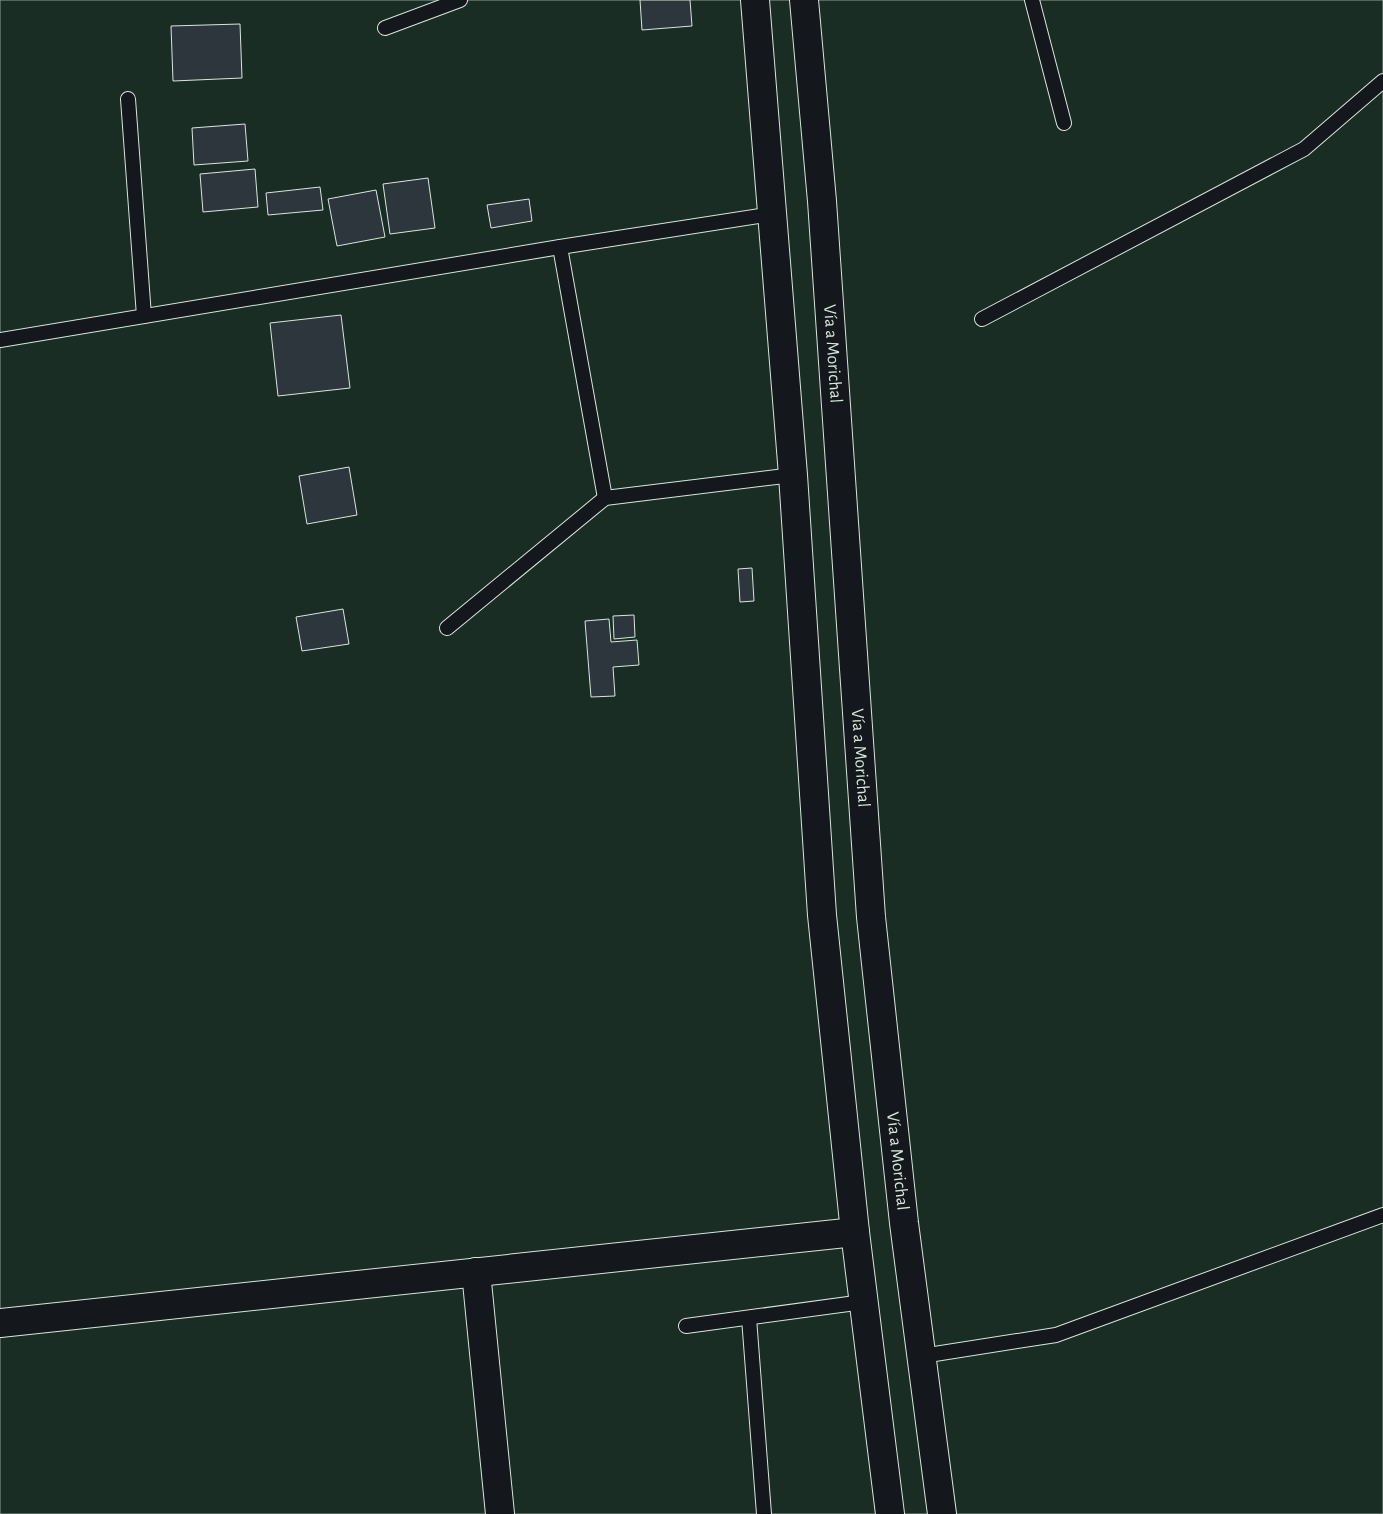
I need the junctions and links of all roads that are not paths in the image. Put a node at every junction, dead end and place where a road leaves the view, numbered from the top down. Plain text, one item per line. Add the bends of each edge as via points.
1 (460, 0) edge
2 (755, 0) edge
3 (804, 0) edge
4 (1032, 0) edge
5 (385, 28) dead end
6 (1383, 82) edge
7 (128, 99) dead end
8 (1064, 123) dead end
9 (772, 214) junction
10 (560, 247) junction
11 (144, 316) junction
12 (982, 319) dead end
13 (0, 340) edge
14 (793, 475) junction
15 (605, 498) junction
16 (447, 628) dead end
17 (1383, 1215) edge
18 (855, 1232) junction
19 (476, 1272) junction
20 (863, 1302) junction
21 (748, 1318) junction
22 (0, 1323) edge
23 (686, 1326) dead end
24 (922, 1356) junction
25 (500, 1514) edge
26 (764, 1514) edge
27 (890, 1514) edge
28 (942, 1514) edge

1 - 5 lane
2 - 9 street
3 - 24 street, Vía a Morichal via 822,201 871,917 904,1223
4 - 8 lane
6 - 12 lane via 1304,149
7 - 11 lane
9 - 10 lane
9 - 14 street
10 - 11 lane
10 - 15 lane
11 - 13 lane
14 - 15 lane
14 - 18 street via 822,915
15 - 16 lane
17 - 24 lane via 1056,1335
18 - 19 street
18 - 20 street
19 - 22 street
19 - 25 street
20 - 21 lane
20 - 27 street
21 - 23 lane
21 - 26 lane
24 - 28 street, Vía a Morichal

